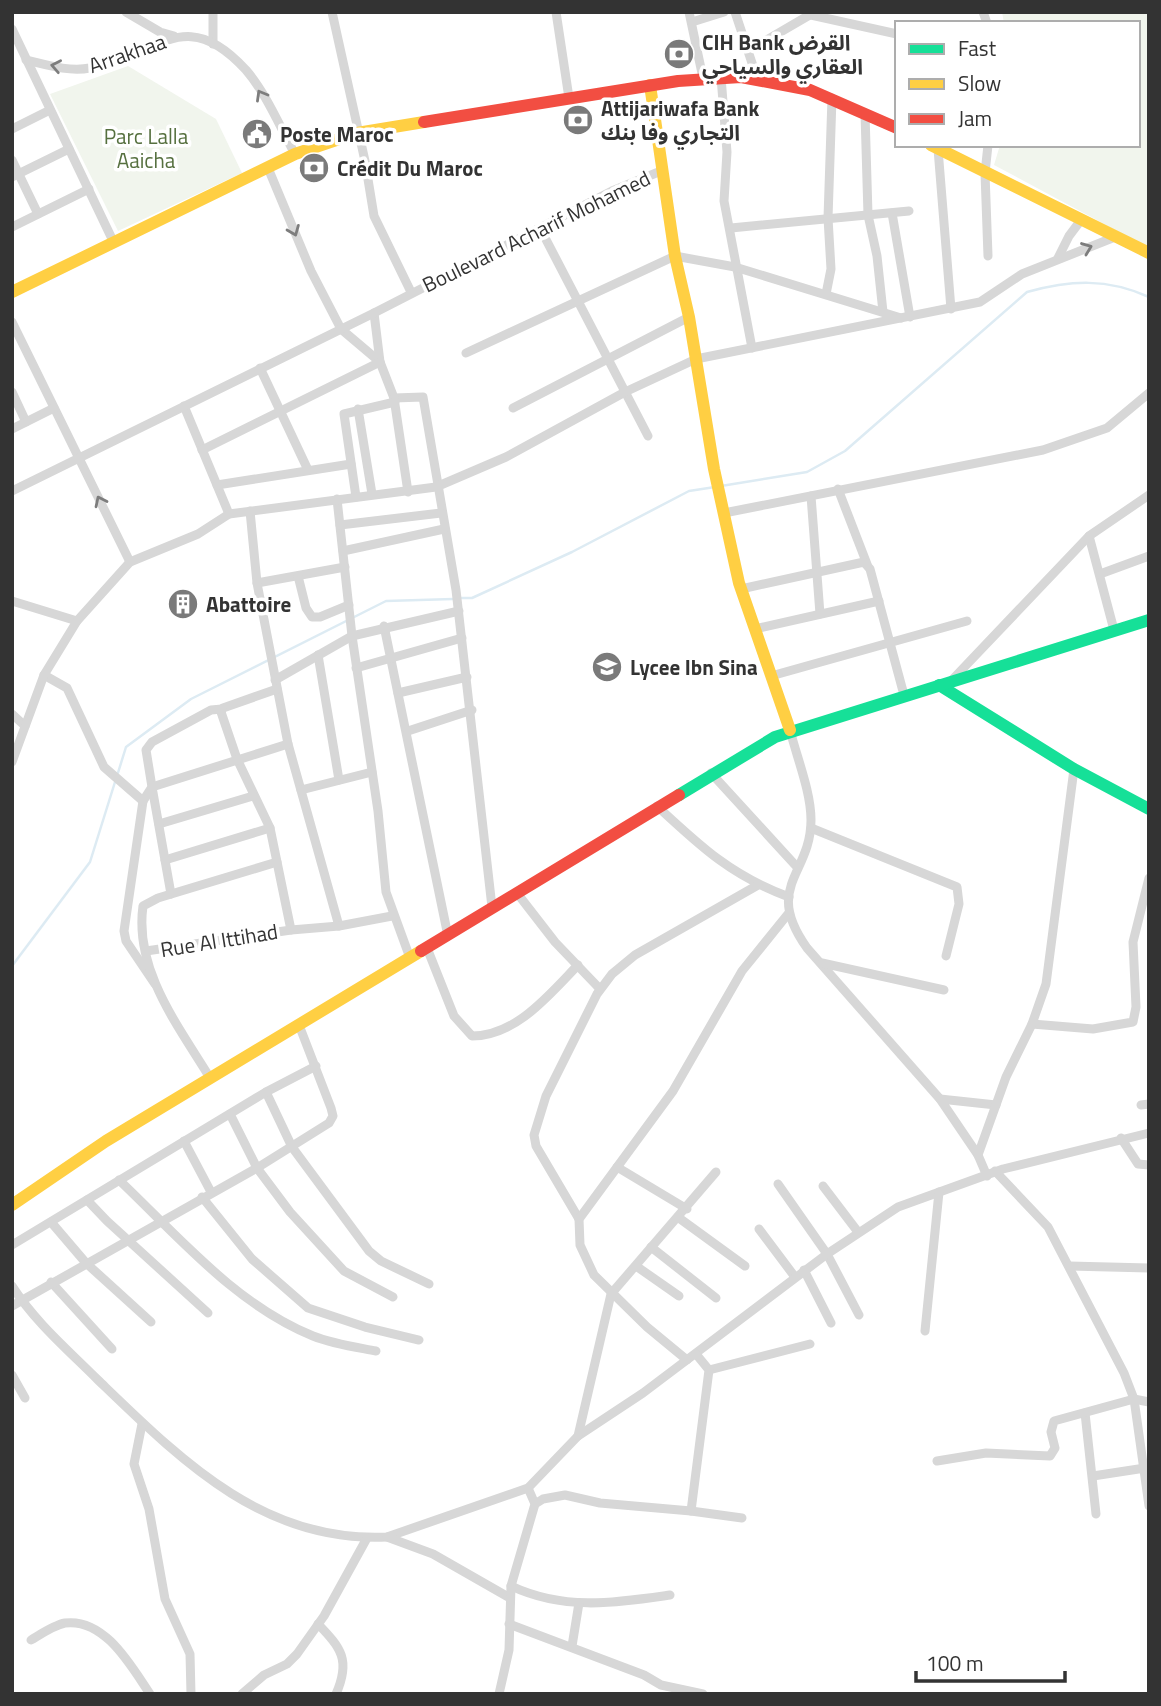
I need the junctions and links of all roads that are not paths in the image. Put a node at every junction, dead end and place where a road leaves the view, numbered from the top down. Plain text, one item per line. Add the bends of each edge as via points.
1 (126, 12) edge
2 (213, 12) edge
3 (332, 12) edge
4 (556, 12) edge
5 (690, 12) edge
6 (724, 12) edge
7 (735, 12) edge
8 (813, 13) edge
9 (692, 22) junction
10 (12, 29) edge
11 (895, 34) edge
12 (174, 36) junction
13 (213, 44) junction
14 (748, 51) junction
15 (26, 60) junction
16 (721, 77) junction
17 (703, 78) junction
18 (757, 78) junction
19 (650, 85) junction
20 (569, 98) junction
21 (832, 98) junction
22 (50, 110) junction
23 (865, 113) junction
24 (895, 127) edge
25 (12, 129) edge
26 (357, 133) junction
27 (935, 147) edge
28 (988, 147) edge
29 (68, 149) junction
30 (295, 154) junction
31 (12, 160) edge
32 (268, 168) junction
33 (661, 171) junction
34 (985, 173) junction
35 (16, 176) edge
36 (89, 189) junction
37 (909, 211) dead end
38 (892, 213) junction
39 (38, 214) junction
40 (869, 215) junction
41 (828, 218) junction
42 (1081, 220) junction
43 (12, 227) edge
44 (540, 228) junction
45 (731, 228) junction
46 (1115, 237) junction
47 (114, 243) junction
48 (1149, 253) edge
49 (675, 256) junction
50 (988, 256) dead end
51 (1059, 258) junction
52 (735, 267) junction
53 (12, 292) edge
54 (411, 292) junction
55 (826, 294) junction
56 (578, 299) junction
57 (951, 309) junction
58 (883, 312) junction
59 (374, 313) junction
60 (689, 317) junction
61 (907, 318) junction
62 (12, 322) edge
63 (341, 329) junction
64 (23, 346) junction
65 (752, 348) junction
66 (12, 351) edge
67 (466, 353) dead end
68 (609, 358) junction
69 (696, 359) junction
70 (380, 362) junction
71 (260, 368) junction
72 (12, 392) edge
73 (625, 392) junction
74 (1149, 393) edge
75 (394, 400) junction
76 (184, 406) junction
77 (54, 408) junction
78 (513, 408) dead end
79 (358, 409) junction
80 (281, 411) junction
81 (26, 422) junction
82 (12, 429) edge
83 (648, 436) dead end
84 (202, 450) junction
85 (80, 459) junction
86 (351, 464) junction
87 (309, 470) junction
88 (217, 485) junction
89 (436, 487) junction
90 (838, 489) junction
91 (12, 491) edge
92 (408, 492) junction
93 (372, 494) junction
94 (1149, 495) edge
95 (811, 496) junction
96 (356, 497) junction
97 (337, 499) junction
98 (250, 511) junction
99 (441, 513) junction
100 (724, 513) junction
101 (229, 514) junction
102 (340, 525) junction
103 (444, 529) junction
104 (1089, 536) junction
105 (343, 551) junction
106 (1149, 556) edge
107 (130, 562) junction
108 (867, 564) junction
109 (345, 567) junction
110 (818, 572) junction
111 (1100, 575) junction
112 (298, 576) junction
113 (257, 583) junction
114 (741, 589) junction
115 (12, 601) edge
116 (879, 601) junction
117 (349, 609) junction
118 (459, 610) junction
119 (820, 614) junction
120 (1149, 620) edge
121 (77, 621) junction
122 (967, 621) dead end
123 (384, 626) junction
124 (755, 629) junction
125 (1114, 629) junction
126 (352, 635) junction
127 (462, 638) junction
128 (892, 644) junction
129 (318, 655) junction
130 (392, 660) junction
131 (356, 668) junction
132 (44, 675) junction
133 (771, 676) junction
134 (467, 677) junction
135 (945, 683) junction
136 (276, 684) junction
137 (398, 693) junction
138 (904, 695) junction
139 (222, 709) junction
140 (472, 710) junction
141 (12, 714) edge
142 (25, 726) junction
143 (790, 730) junction
144 (408, 731) junction
145 (288, 744) junction
146 (237, 759) junction
147 (12, 762) edge
148 (1074, 769) junction
149 (372, 772) junction
150 (711, 773) junction
151 (339, 780) junction
152 (152, 787) junction
153 (301, 790) junction
154 (253, 796) junction
155 (143, 801) junction
156 (657, 806) junction
157 (1149, 809) edge
158 (159, 824) junction
159 (270, 828) junction
160 (811, 828) junction
161 (165, 860) junction
162 (277, 862) junction
163 (797, 867) junction
164 (1149, 878) edge
165 (758, 886) junction
166 (517, 893) junction
167 (171, 894) junction
168 (789, 897) junction
169 (492, 907) junction
170 (788, 914) junction
171 (392, 916) junction
172 (339, 926) junction
173 (291, 930) junction
174 (448, 936) junction
175 (427, 948) junction
176 (146, 951) junction
177 (946, 956) dead end
178 (410, 958) junction
179 (820, 963) junction
180 (578, 965) junction
181 (155, 984) junction
182 (600, 989) junction
183 (944, 990) dead end
184 (1032, 1024) junction
185 (299, 1025) junction
186 (316, 1066) junction
187 (211, 1078) junction
188 (266, 1092) junction
189 (940, 1100) junction
190 (996, 1105) junction
191 (230, 1114) junction
192 (1149, 1133) edge
193 (1121, 1138) junction
194 (184, 1141) junction
195 (292, 1147) junction
196 (978, 1155) junction
197 (1149, 1165) edge
198 (617, 1167) junction
199 (257, 1168) junction
200 (716, 1172) dead end
201 (991, 1174) junction
202 (119, 1180) junction
203 (778, 1184) dead end
204 (823, 1186) dead end
205 (939, 1192) junction
206 (206, 1195) junction
207 (88, 1200) junction
208 (12, 1205) edge
209 (687, 1209) junction
210 (679, 1218) junction
211 (579, 1219) junction
212 (161, 1220) junction
213 (51, 1222) junction
214 (759, 1229) dead end
215 (858, 1232) junction
216 (126, 1240) junction
217 (12, 1245) edge
218 (651, 1247) junction
219 (827, 1254) junction
220 (86, 1263) junction
221 (636, 1266) junction
222 (745, 1266) dead end
223 (1069, 1266) junction
224 (1149, 1268) edge
225 (804, 1270) junction
226 (795, 1277) junction
227 (51, 1282) junction
228 (429, 1284) dead end
229 (12, 1286) edge
230 (611, 1294) junction
231 (679, 1296) dead end
232 (393, 1297) dead end
233 (716, 1297) dead end
234 (21, 1300) junction
235 (12, 1306) edge
236 (208, 1313) dead end
237 (859, 1315) dead end
238 (152, 1322) dead end
239 (831, 1323) dead end
240 (925, 1331) dead end
241 (419, 1340) dead end
242 (810, 1345) dead end
243 (113, 1349) dead end
244 (376, 1351) dead end
245 (691, 1357) junction
246 (709, 1370) junction
247 (12, 1375) edge
248 (25, 1398) dead end
249 (1134, 1399) junction
250 (1149, 1402) edge
251 (1085, 1413) junction
252 (142, 1424) junction
253 (578, 1436) junction
254 (937, 1461) dead end
255 (1145, 1468) junction
256 (1093, 1476) junction
257 (528, 1488) junction
258 (535, 1504) junction
259 (1149, 1506) edge
260 (691, 1511) junction
261 (1096, 1514) dead end
262 (741, 1518) dead end
263 (387, 1537) junction
264 (367, 1538) junction
265 (511, 1586) junction
266 (670, 1595) dead end
267 (510, 1598) junction
268 (579, 1602) junction
269 (317, 1624) junction
270 (509, 1624) junction
271 (31, 1640) dead end
272 (572, 1646) junction
273 (150, 1694) edge
274 (191, 1694) edge
275 (242, 1694) edge
276 (336, 1694) edge
277 (499, 1694) edge
278 (704, 1694) edge

1 - 12 street
2 - 13 street
3 - 26 street
4 - 20 street
5 - 9 street
6 - 9 street
7 - 14 street
8 - 11 street
8 - 14 street
9 - 17 street
10 - 15 street
12 - 13 street, Arrakhaa
12 -> 15 street, Arrakhaa via 94,68 63,68
30 -> 13 street, Arrakhaa via 252,78
14 - 18 street
15 - 22 street
16 - 17 street
16 - 18 street
16 - 45 street via 727,152 724,201
17 - 19 street
18 - 21 street
19 - 20 street
19 - 33 street
20 - 26 street
21 - 23 street
21 - 41 street
22 - 25 street
22 - 29 street
23 - 24 street
23 - 40 street
26 - 30 street
26 - 54 street via 374,216
27 - 34 street
27 - 57 street
28 - 34 street
29 - 35 street
29 - 36 street
30 - 32 street
31 - 35 street
32 - 47 street
32 -> 63 street
33 - 44 street, Boulevard Acharif Mohamed
33 - 49 street
34 - 42 street
34 - 50 street
35 - 39 street
36 - 39 street
36 - 47 street
37 - 38 street
38 - 40 street
38 - 61 street
39 - 43 street
40 - 41 street
40 - 58 street
41 - 45 street
41 - 55 street via 831,269
42 - 46 street
42 - 51 street
44 - 54 street, Boulevard Acharif Mohamed
44 - 56 street
45 - 52 street
46 - 48 street
51 -> 46 street
47 - 53 street
49 - 52 street
49 - 56 street
49 - 60 street
51 - 57 street via 1014,278 980,302
52 - 55 street
52 - 65 street
54 - 59 street, Boulevard Acharif Mohamed
55 - 58 street
56 - 67 street
56 - 68 street
57 - 61 street
58 - 61 street
59 - 63 street, Boulevard Acharif Mohamed
59 - 70 street
60 - 68 street
60 - 69 street
61 - 65 street
62 - 64 street
63 - 70 street
63 - 71 street, Boulevard Acharif Mohamed
64 - 66 street
64 - 77 street
65 - 69 street
68 - 73 street
68 - 78 street
69 - 73 street
69 - 100 street
70 - 75 street
70 - 80 street
71 - 76 street, Boulevard Acharif Mohamed
71 - 80 street
72 - 81 street
73 - 83 street
73 - 89 street via 506,457
74 - 90 street via 1116,424 1064,443
75 - 79 street
75 - 89 street via 423,397
75 - 92 street
76 - 84 street
76 - 85 street, Boulevard Acharif Mohamed
77 - 81 street
77 - 85 street
79 - 86 street via 344,414
79 - 93 street
80 - 84 street
80 - 87 street
81 - 82 street
84 - 88 street
85 - 91 street, Boulevard Acharif Mohamed
107 -> 85 street
86 - 87 street
86 - 96 street
87 - 88 street
88 - 101 street
89 - 92 street
89 - 99 street
90 - 95 street
90 - 108 street
92 - 93 street
93 - 96 street
94 - 104 street
95 - 100 street
95 - 110 street
96 - 97 street
97 - 98 street
97 - 102 street
98 - 101 street
98 - 113 street
99 - 102 street
99 - 103 street
100 - 114 street
101 - 107 street via 198,534
102 - 105 street
103 - 105 street
103 - 118 street
104 - 111 street
104 - 135 street
105 - 109 street
106 - 111 street
107 - 121 street
108 - 110 street via 859,561
108 - 116 street
109 - 112 street
109 - 117 street
110 - 114 street
110 - 119 street
111 - 125 street
112 - 113 street
112 - 117 street via 312,617
113 - 136 street
114 - 124 street
115 - 121 street
116 - 119 street
116 - 128 street
117 - 126 street
118 - 123 street
118 - 127 street
119 - 124 street
120 - 125 street
121 - 132 street
122 - 128 street
123 - 126 street
123 - 130 street
124 - 133 street
125 - 135 street
126 - 129 street
126 - 131 street
127 - 130 street
127 - 134 street
128 - 133 street
128 - 138 street
129 - 136 street
129 - 151 street
130 - 131 street
130 - 137 street
131 - 149 street
132 - 142 street
132 - 155 street via 67,688 104,767
133 - 143 street
134 - 137 street
134 - 140 street
135 - 138 street
135 - 148 street
136 - 139 street
136 - 145 street
137 - 144 street
138 - 143 street
139 - 146 street
139 - 152 street via 211,710 152,742 146,750
140 - 144 street
140 - 169 street
141 - 142 street
142 - 147 street
143 - 150 street
143 - 160 street
144 - 174 street
145 - 146 street
145 - 153 street
146 - 152 street
146 - 154 street
148 - 157 street
148 - 184 street via 1049,964
149 - 151 street
149 - 171 street
150 - 156 street
150 - 163 street
151 - 153 street
152 - 155 street
152 - 158 street
153 - 172 street
154 - 158 street
154 - 159 street
155 - 181 street via 124,931
156 - 165 street via 704,851
156 - 166 street
158 - 161 street
159 - 161 street
159 - 162 street
160 - 163 street
160 - 177 street via 959,889
161 - 167 street
162 - 167 street
162 - 173 street
163 - 168 street
164 - 184 street via 1133,942 1133,1022 1093,1029
165 - 168 street
165 - 182 street via 624,962
166 - 169 street
166 - 180 street
167 - 176 street via 144,906
168 - 170 street
169 - 174 street
170 - 179 street
170 - 198 street via 742,971 673,1091
171 - 172 street, Rue Al Ittihad
171 - 178 street
172 - 173 street, Rue Al Ittihad
173 - 176 street, Rue Al Ittihad
174 - 175 street
175 - 178 street
175 - 180 street via 454,1016 472,1036 489,1035 523,1017
176 - 181 street
178 - 185 street
179 - 183 street
179 - 189 street
180 - 182 street
181 - 187 street
182 - 211 street via 546,1096 534,1135
184 - 190 street
185 - 186 street
185 - 187 street
186 - 188 street
186 - 195 street via 332,1118
187 - 208 street
188 - 191 street
188 - 195 street
189 - 190 street
189 - 196 street
190 - 196 street
191 - 194 street
191 - 199 street
192 - 193 street
193 - 197 street via 1139,1164
193 - 201 street
194 - 202 street
194 - 206 street
195 - 199 street
195 - 228 street via 369,1251
196 - 201 street
198 - 209 street
198 - 211 street
199 - 206 street
199 - 232 street via 344,1271
200 - 209 street
201 - 205 street
201 - 223 street via 1048,1227
202 - 207 street
202 - 212 street
203 - 219 street
204 - 215 street
205 - 215 street via 898,1207
205 - 240 street
206 - 212 street
206 - 241 street via 252,1259 313,1311
207 - 213 street
207 - 216 street
209 - 210 street
210 - 218 street
210 - 222 street
211 - 230 street via 583,1256
212 - 216 street
212 - 244 street via 261,1308 312,1335
213 - 217 street
213 - 220 street
214 - 226 street
215 - 219 street
216 - 220 street
216 - 236 street
218 - 221 street
218 - 233 street
219 - 225 street
219 - 237 street
220 - 227 street
220 - 238 street
221 - 230 street
221 - 231 street
223 - 224 street
223 - 249 street
225 - 226 street
225 - 239 street
226 - 245 street
227 - 234 street
227 - 243 street
229 - 234 street
230 - 245 street
230 - 253 street
234 - 235 street
234 - 252 street via 38,1323
242 - 246 street
245 - 246 street
245 - 253 street
246 - 260 street
247 - 248 street
249 - 250 street
249 - 251 street
249 - 255 street
251 - 254 street via 1052,1424 1055,1448 1050,1455 986,1453
251 - 256 street
252 - 264 street via 198,1471 277,1519
252 - 274 street via 134,1464 149,1509 165,1599 190,1654
253 - 257 street
255 - 256 street
255 - 259 street
256 - 261 street
257 - 258 street
257 - 263 street
258 - 260 street via 565,1495 600,1503
258 - 265 street
260 - 262 street
263 - 264 street
263 - 267 street via 433,1554
264 - 269 street
265 - 267 street
265 - 268 street via 544,1600
266 - 268 street via 621,1604
267 - 270 street
268 - 272 street
269 - 275 street via 292,1661 264,1675
269 - 276 street via 343,1653
270 - 272 street
270 - 277 street via 507,1664
271 - 273 street via 62,1624 95,1628
272 - 278 street via 661,1685

